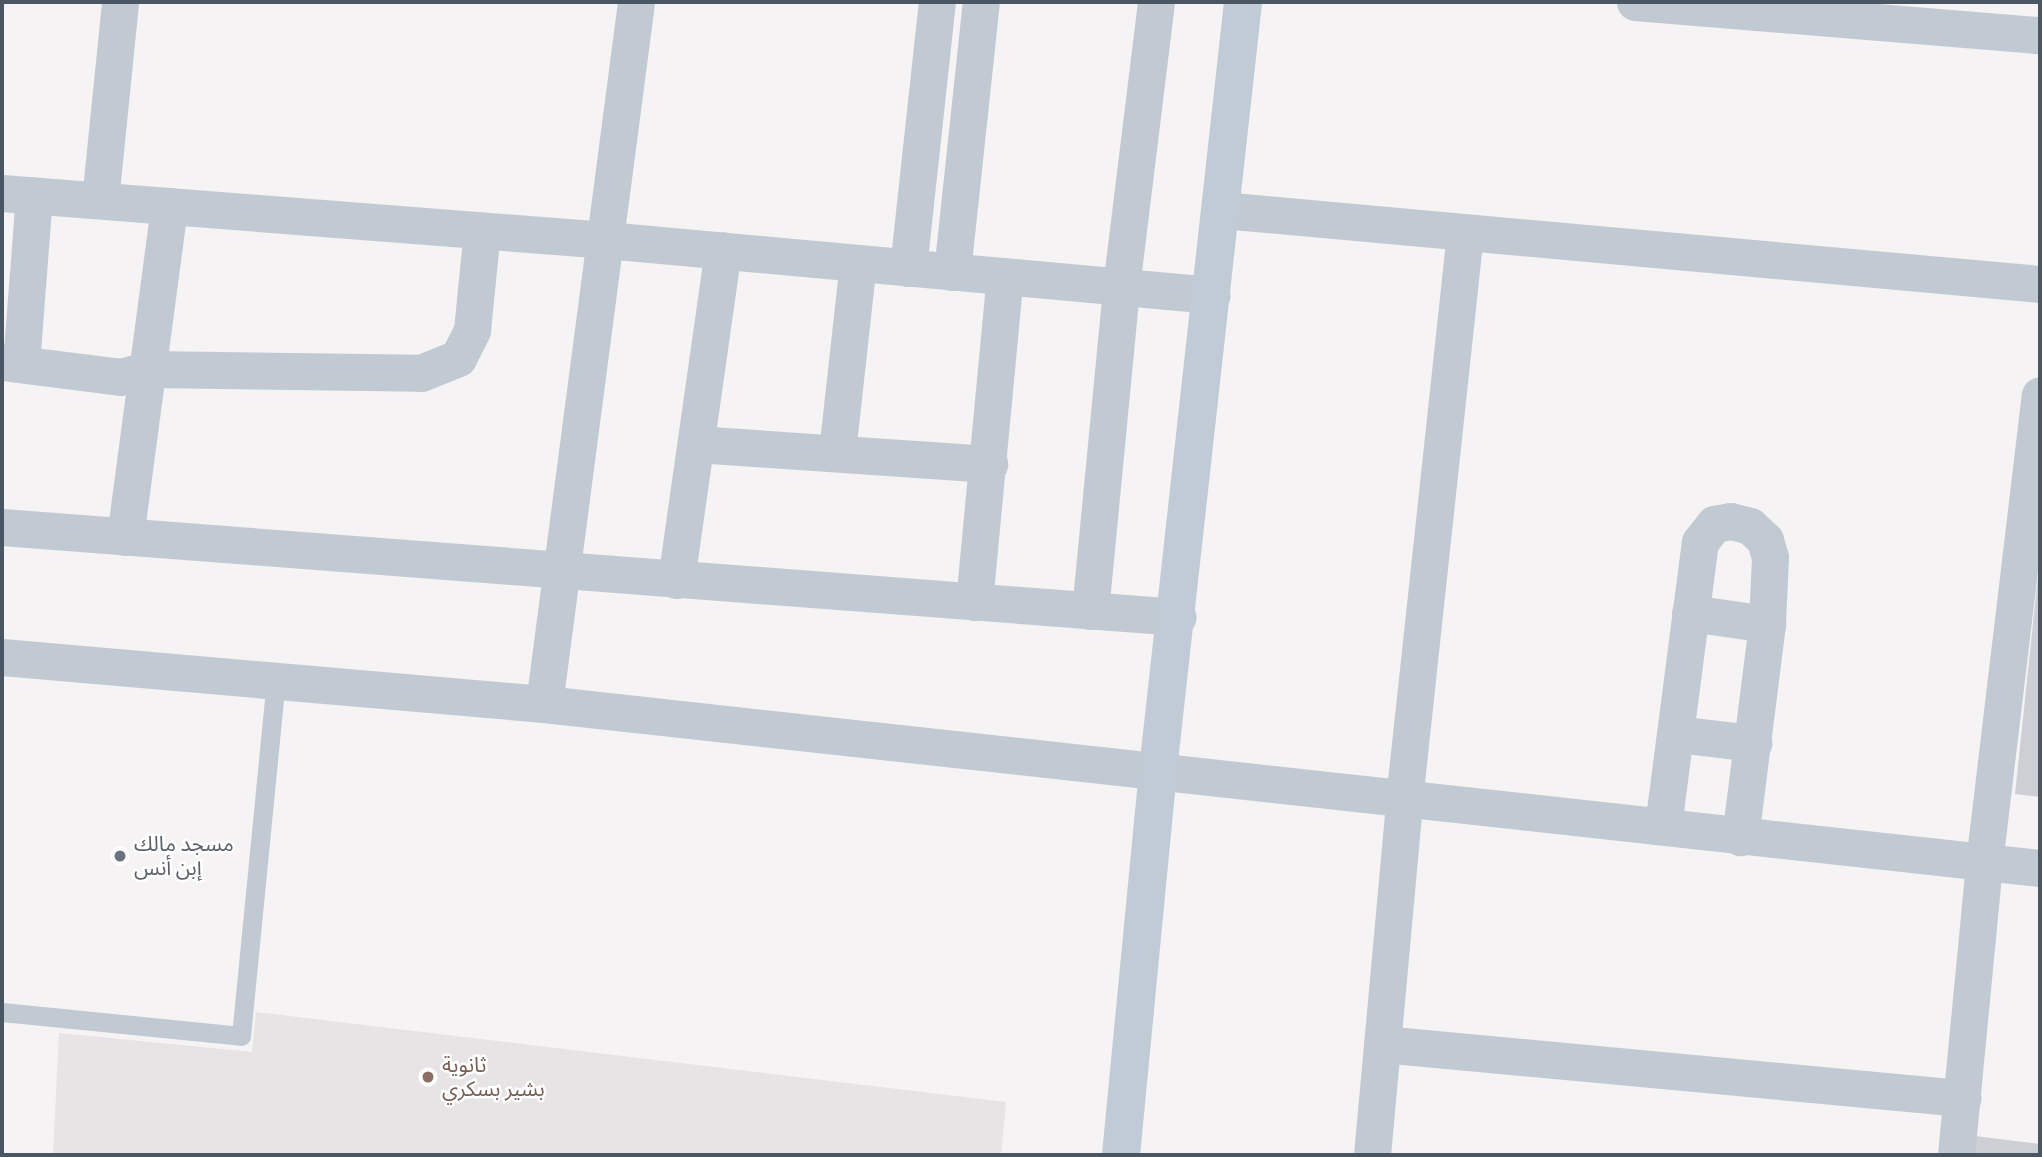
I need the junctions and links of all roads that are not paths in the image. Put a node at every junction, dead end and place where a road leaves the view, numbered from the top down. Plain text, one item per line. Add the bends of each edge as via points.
1 (120, 2) edge
2 (636, 2) edge
3 (937, 2) edge
4 (981, 2) edge
5 (1157, 2) edge
6 (1243, 2) edge
7 (1635, 2) edge
8 (1757, 6) edge
9 (2040, 35) edge
10 (18, 194) edge
11 (100, 200) junction
12 (169, 206) junction
13 (1222, 210) junction
14 (482, 230) junction
15 (1465, 233) junction
16 (606, 240) junction
17 (723, 250) junction
18 (858, 263) junction
19 (908, 268) junction
20 (952, 272) junction
21 (1005, 276) junction
22 (2040, 284) edge
23 (1121, 287) junction
24 (1212, 295) junction
25 (12, 363) edge
26 (150, 369) junction
27 (2040, 395) edge
28 (695, 444) junction
29 (837, 452) junction
30 (989, 464) junction
31 (2, 527) edge
32 (125, 537) junction
33 (564, 573) junction
34 (676, 580) junction
35 (974, 602) junction
36 (1090, 611) junction
37 (1690, 613) junction
38 (1178, 617) junction
39 (1767, 624) junction
40 (2, 657) edge
41 (276, 681) junction
42 (544, 704) junction
43 (1676, 734) junction
44 (1753, 743) junction
45 (1158, 770) junction
46 (1404, 800) junction
47 (1663, 826) junction
48 (1740, 837) junction
49 (1984, 863) junction
50 (2040, 867) edge
51 (2, 1012) edge
52 (1382, 1044) junction
53 (1962, 1098) junction
54 (1121, 1155) edge
55 (1372, 1155) edge
56 (1956, 1155) edge

1 - 11 street
2 - 16 street
3 - 19 street
4 - 20 street
5 - 23 street
6 - 13 street
7 - 8 street
8 - 9 street
10 - 11 street
10 - 25 street
11 - 12 street
12 - 14 street
12 - 26 street
13 - 15 street
13 - 24 street
14 - 16 street
14 - 26 street via 472,330 458,358 421,373
15 - 22 street
15 - 46 street
16 - 17 street
16 - 33 street
17 - 18 street
17 - 28 street
18 - 19 street
18 - 29 street
19 - 20 street
20 - 21 street
21 - 23 street
21 - 30 street
23 - 24 street
23 - 36 street
24 - 38 street
25 - 26 street via 120,377
26 - 32 street
27 - 49 street
28 - 29 street
28 - 34 street
29 - 30 street
30 - 35 street
31 - 32 street
32 - 33 street
33 - 34 street
33 - 42 street
34 - 35 street
35 - 36 street
36 - 38 street
37 - 39 street
37 - 39 street via 1700,542 1714,524 1731,521 1750,526 1765,540 1770,557
37 - 43 street
38 - 45 street
39 - 44 street
40 - 41 street
41 - 42 street
41 - 51 lane via 241,1036
42 - 45 street
43 - 44 street
43 - 47 street
44 - 48 street
45 - 46 street
45 - 54 street
46 - 47 street
46 - 52 street
47 - 48 street
48 - 49 street
49 - 50 street
49 - 53 street
52 - 53 street
52 - 55 street
53 - 56 street

